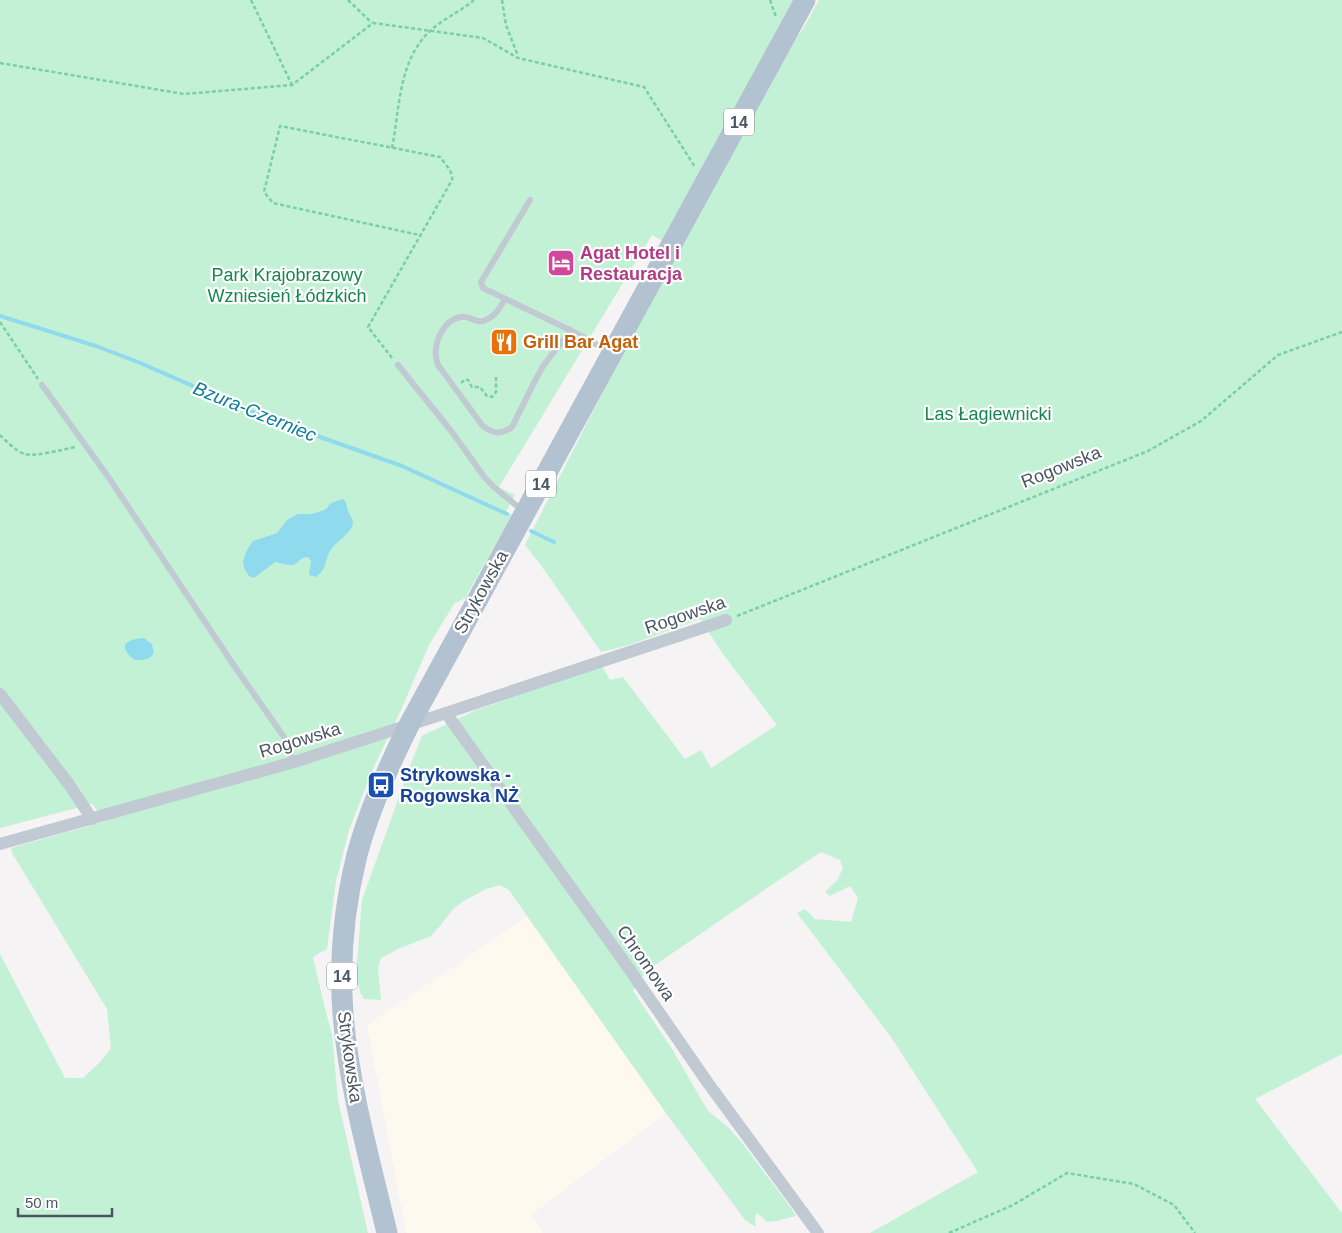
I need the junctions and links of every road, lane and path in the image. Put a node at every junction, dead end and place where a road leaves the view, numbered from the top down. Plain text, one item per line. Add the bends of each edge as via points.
1 (251, 0) edge
2 (348, 0) edge
3 (474, 0) edge
4 (502, 0) edge
5 (805, 0) edge
6 (372, 23) junction
7 (430, 31) junction
8 (518, 58) junction
9 (0, 63) edge
10 (292, 85) junction
11 (392, 148) junction
12 (705, 183) junction
13 (530, 200) dead end
14 (419, 235) junction
15 (505, 299) junction
16 (0, 322) edge
17 (570, 330) junction
18 (1342, 332) edge
19 (612, 353) junction
20 (398, 364) joint
21 (496, 376) dead end
22 (42, 385) joint
23 (455, 389) junction
24 (0, 435) edge
25 (85, 445) junction
26 (525, 513) junction
27 (726, 620) joint
28 (0, 694) edge
29 (446, 713) junction
30 (409, 725) junction
31 (294, 762) junction
32 (92, 819) junction
33 (0, 844) edge
34 (387, 1233) edge
35 (818, 1233) edge
36 (949, 1233) edge
37 (1195, 1233) edge

1 - 10 path
2 - 6 path
3 - 7 path
4 - 8 path via 506,25
5 - 12 main road, Strykowska / 14
6 - 7 path
6 - 10 path
7 - 8 path via 483,38
7 - 11 path via 416,48 404,78
8 - 12 path via 644,87
9 - 10 path via 184,94
11 - 14 path via 440,157 452,176
11 - 14 path via 280,126 264,192 278,205
12 - 19 main road, Strykowska / 14
13 - 15 lane via 482,282 484,288
14 - 20 path via 368,327
15 - 17 lane
15 - 23 lane via 487,320 475,321 462,316 444,328 436,359
16 - 22 path
17 - 19 lane
17 - 23 lane via 541,370 512,427 506,431 498,433 482,426
18 - 27 path, Rogowska via 1278,355 1201,421 1148,451
19 - 26 main road, Strykowska / 14
20 - 26 lane via 486,478
21 - 23 path via 496,392 492,397 480,387 472,387 466,379
22 - 25 lane
24 - 25 path via 25,454
25 - 31 lane via 284,736
26 - 30 main road, Strykowska / 14
27 - 29 street, Rogowska
28 - 32 street
29 - 30 street, Rogowska
29 - 35 street, Chromowa via 708,1084
30 - 31 street, Rogowska
30 - 34 main road, Strykowska / 14 via 381,785 357,854 346,907 342,956 343,1013 350,1071
31 - 32 street, Rogowska
32 - 33 street, Rogowska
36 - 37 path via 1013,1205 1067,1173 1134,1184 1174,1205

